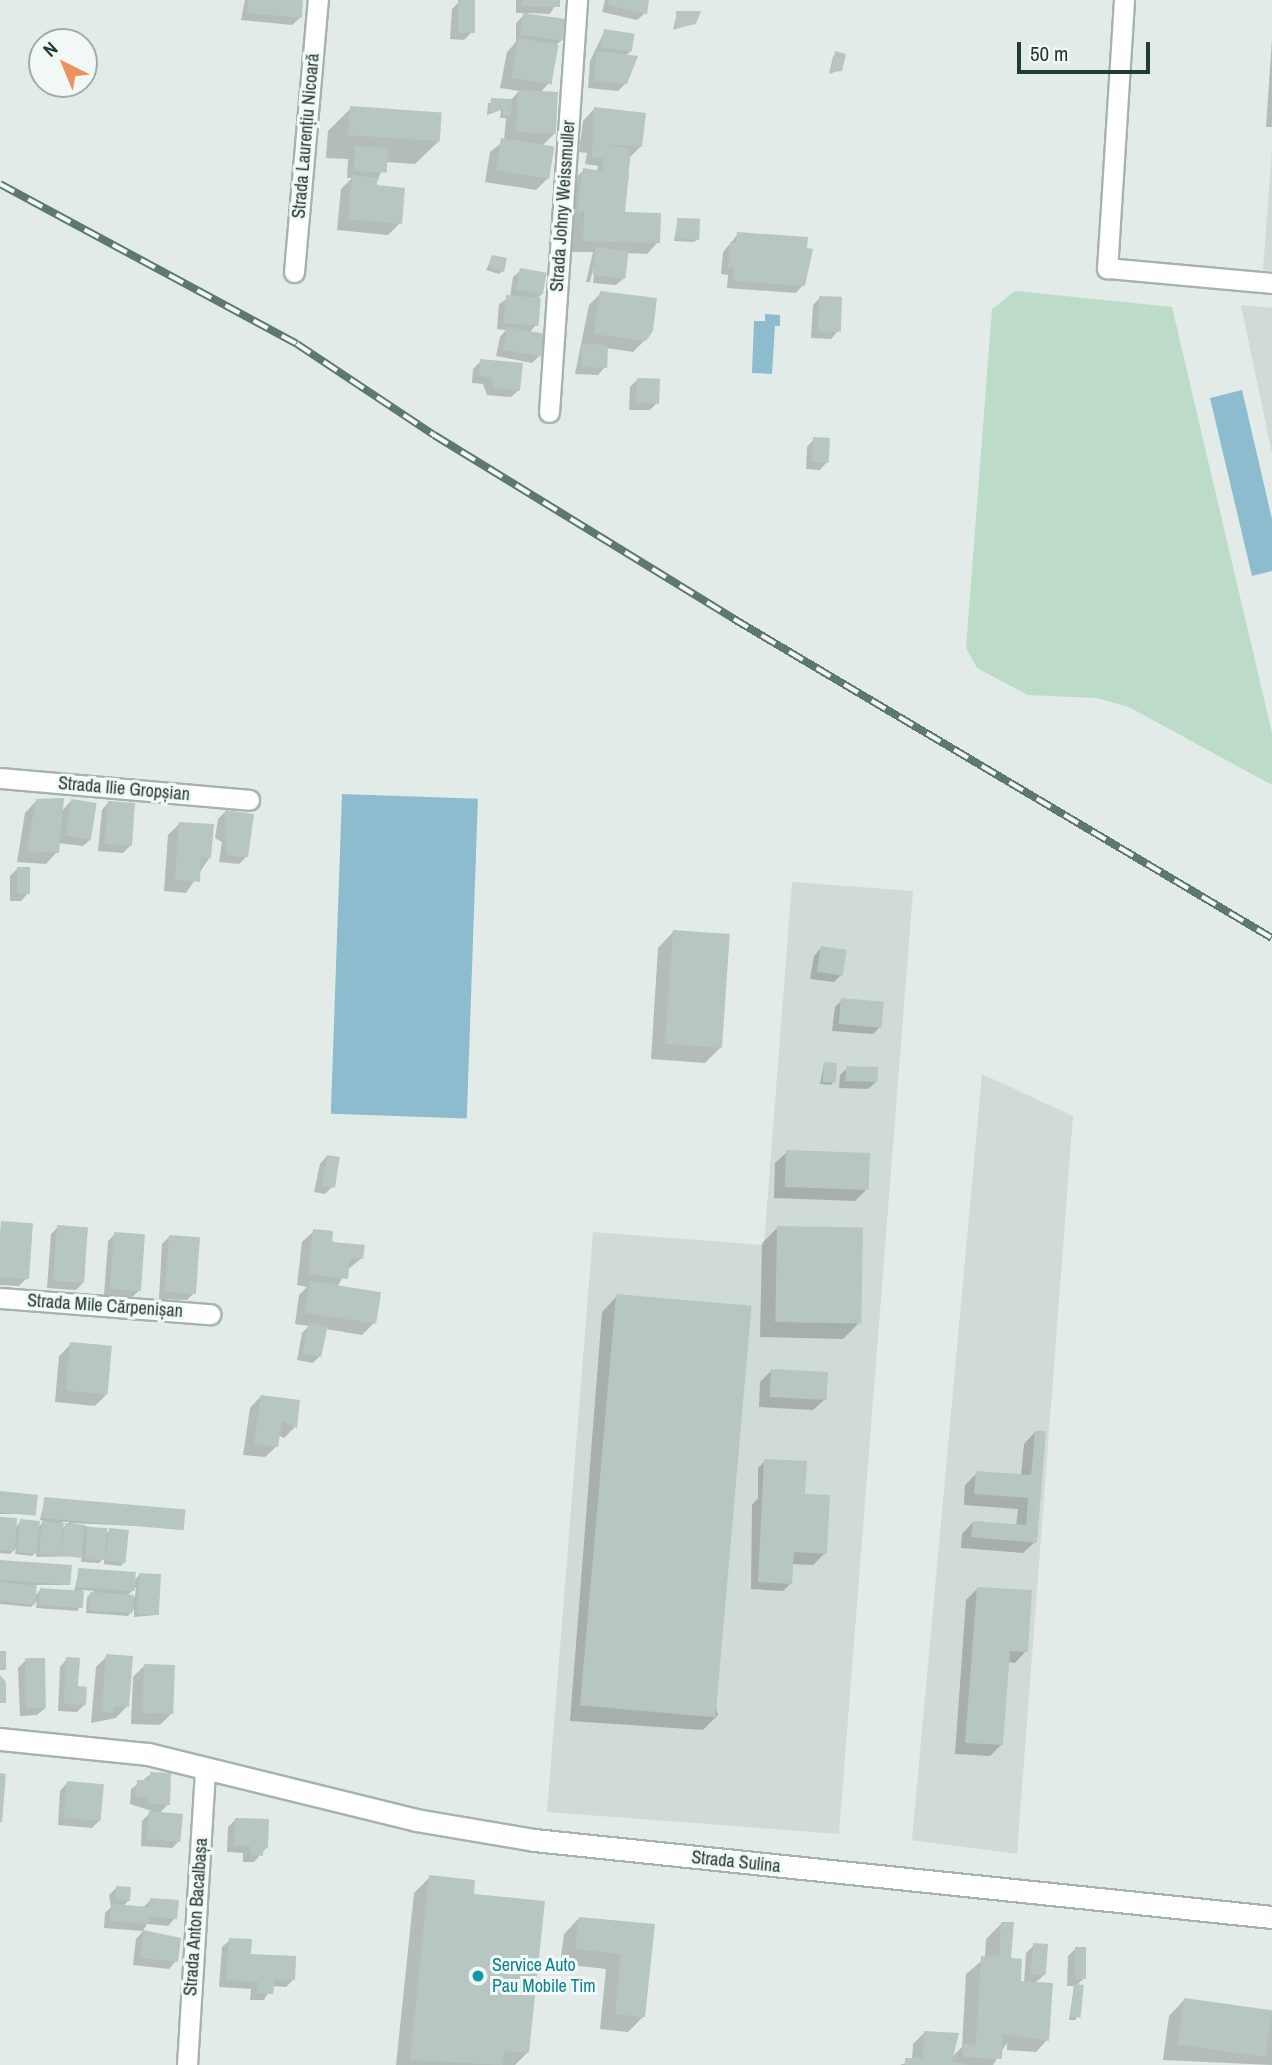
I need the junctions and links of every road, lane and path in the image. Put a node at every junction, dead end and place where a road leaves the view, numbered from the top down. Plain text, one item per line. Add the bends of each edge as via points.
1 (318, 0) edge
2 (577, 0) edge
3 (1124, 0) edge
4 (294, 272) dead end
5 (1272, 283) edge
6 (549, 412) dead end
7 (0, 778) edge
8 (249, 800) dead end
9 (0, 1298) edge
10 (210, 1314) dead end
11 (0, 1739) edge
12 (205, 1769) junction
13 (1272, 1917) edge
14 (187, 2065) edge

1 - 4 street, Strada Laurențiu Nicoară
2 - 6 street, Strada Johny Weissmuller
3 - 5 street via 1107,268
7 - 8 street, Strada Ilie Gropșian
9 - 10 street, Strada Mile Cărpenișan
11 - 12 street, Strada Sulina via 127,1751
12 - 13 street, Strada Sulina via 416,1820 534,1840
12 - 14 street, Strada Anton Bacalbașa

